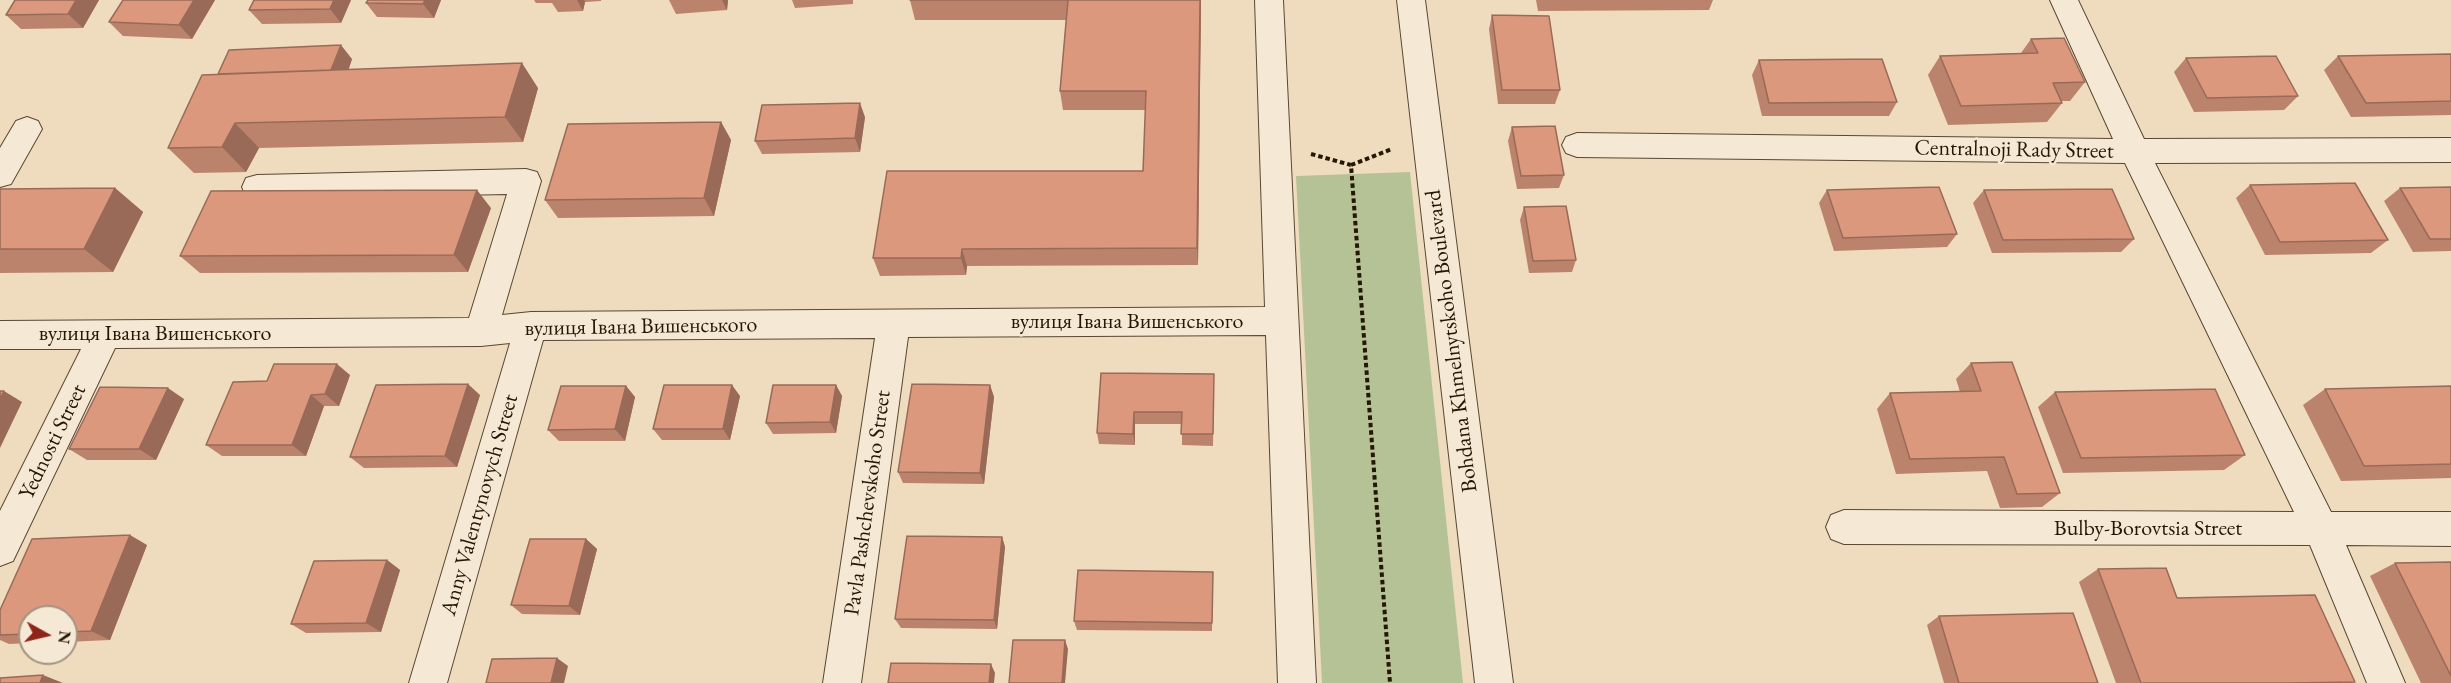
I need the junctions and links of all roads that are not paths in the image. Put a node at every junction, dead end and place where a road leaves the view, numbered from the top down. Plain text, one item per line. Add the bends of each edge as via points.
1 (1269, 0) edge
2 (1411, 0) edge
3 (2064, 0) edge
4 (27, 129) dead end
5 (1577, 146) dead end
6 (2451, 150) edge
7 (2134, 151) junction
8 (0, 175) edge
9 (257, 187) dead end
10 (1282, 321) junction
11 (893, 324) junction
12 (531, 326) junction
13 (480, 332) junction
14 (105, 334) junction
15 (0, 335) edge
16 (1844, 527) dead end
17 (2451, 529) edge
18 (2322, 531) junction
19 (0, 549) edge
20 (428, 683) edge
21 (842, 683) edge
22 (1297, 683) edge
23 (1494, 683) edge
24 (2386, 683) edge

1 - 10 street
2 - 23 street, Bohdana Khmelnytskoho Boulevard
3 - 7 street
4 - 8 street
5 - 7 street, Centralnoji Rady Street
6 - 7 street, Centralnoji Rady Street
7 - 18 street
9 - 13 street via 526,181
10 - 11 street, вулиця Івана Вишенського
10 - 22 street
11 - 12 street, вулиця Івана Вишенського
11 - 21 street, Pavla Pashchevskoho Street
12 - 13 street, вулиця Івана Вишенського
12 - 20 street, Anny Valentynovych Street
13 - 14 street, вулиця Івана Вишенського
14 - 15 street, вулиця Івана Вишенського
14 - 19 street, Yednosti Street
16 - 18 street, Bulby-Borovtsia Street
17 - 18 street, Bulby-Borovtsia Street
18 - 24 street

